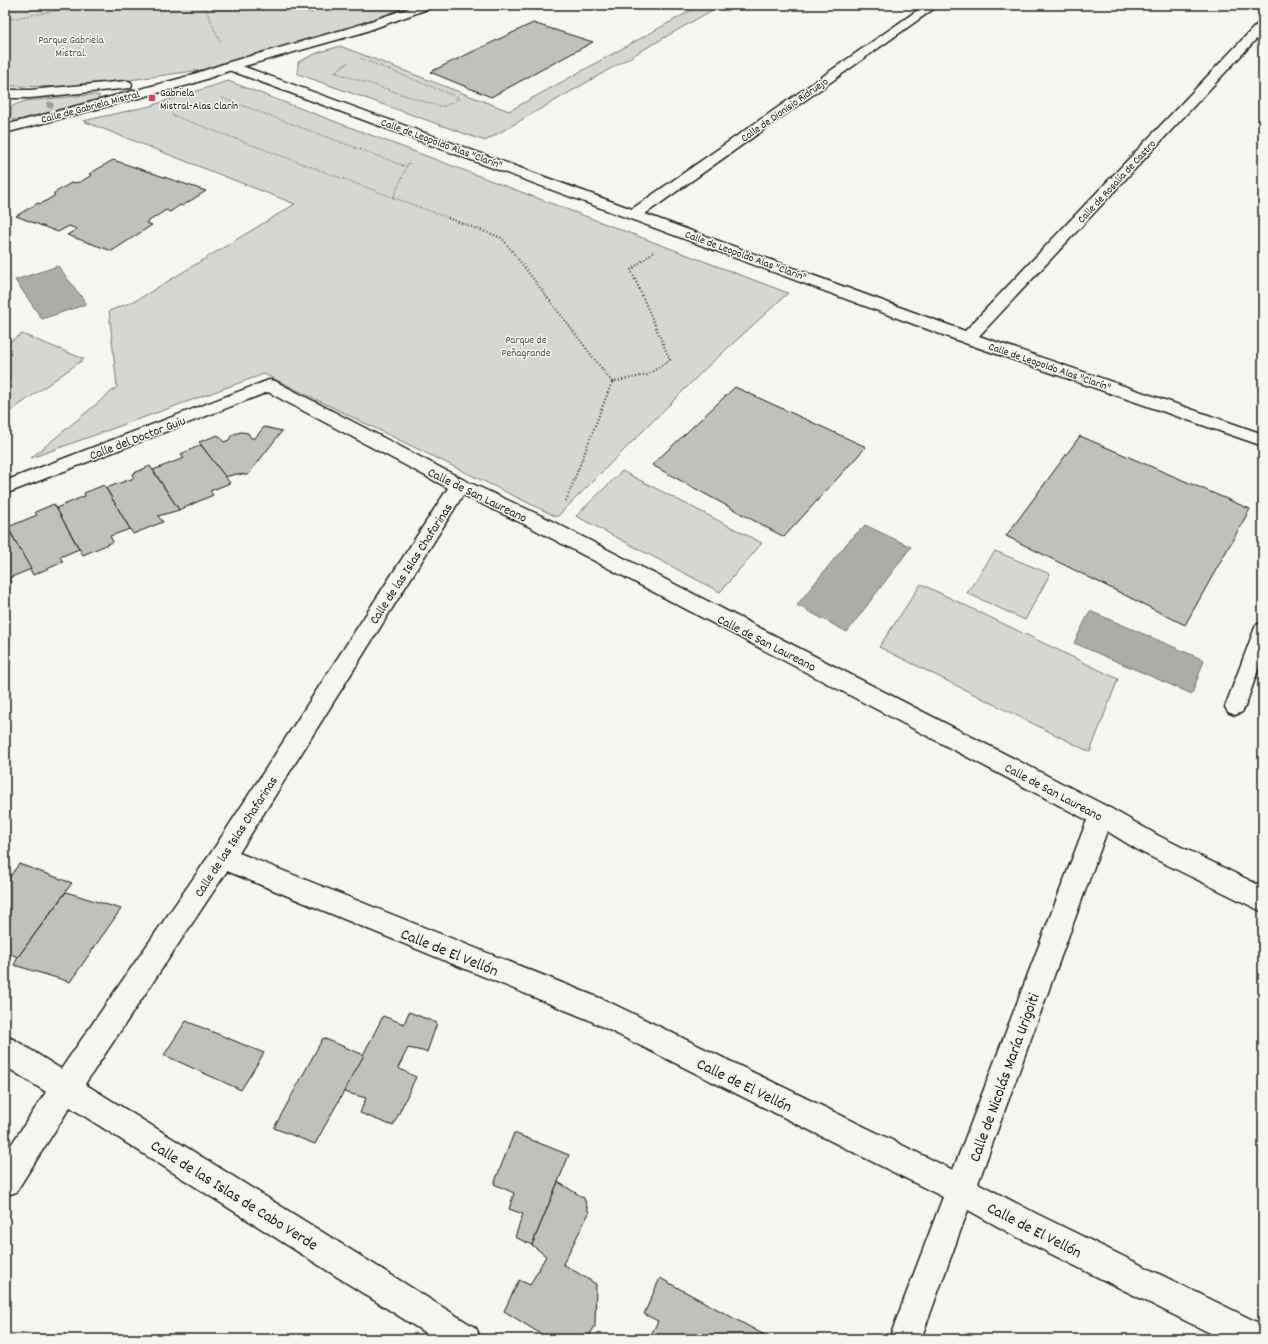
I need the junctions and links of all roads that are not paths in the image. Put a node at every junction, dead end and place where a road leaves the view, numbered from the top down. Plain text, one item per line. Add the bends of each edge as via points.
1 (429, 5) edge
2 (933, 5) edge
3 (1260, 33) edge
4 (225, 68) junction
5 (5, 94) edge
6 (5, 128) edge
7 (635, 214) junction
8 (968, 338) junction
9 (269, 385) joint
10 (1263, 440) edge
11 (458, 486) junction
12 (5, 488) edge
13 (1263, 630) edge
14 (1236, 707) dead end
15 (1101, 815) junction
16 (222, 858) junction
17 (1263, 900) edge
18 (5, 1050) edge
19 (66, 1088) junction
20 (5, 1181) edge
21 (961, 1190) junction
22 (465, 1339) edge
23 (905, 1339) edge
24 (1256, 1339) edge

1 - 4 street, Calle de Gabriela Mistral via 357,30
2 - 7 street, Calle de Dionisio Ridruejo
3 - 8 street, Calle de Rosalía de Castro
4 - 5 street, Calle de Gabriela Mistral via 110,87
4 - 6 street, Calle de Gabriela Mistral via 187,81
4 - 7 street, Calle de Leopoldo Alas "Clarín"
7 - 8 street, Calle de Leopoldo Alas "Clarín"
8 - 10 street, Calle de Leopoldo Alas "Clarín"
9 - 11 street, Calle de San Laureano
9 - 12 street, Calle del Doctor Guiu
11 - 15 street, Calle de San Laureano via 537,522
11 - 16 street, Calle de las Islas Chafarinas
13 - 14 lane
15 - 17 street, Calle de San Laureano via 1150,844
15 - 21 street, Calle de Nicolás María Urigoiti
16 - 19 street, Calle de las Islas Chafarinas
16 - 21 street, Calle de El Vellón via 597,1010
18 - 19 street, Calle de las Islas de Cabo Verde
19 - 20 street, Calle de las Islas Chafarinas
19 - 22 street, Calle de las Islas de Cabo Verde
21 - 23 street, Calle de Nicolás María Urigoiti
21 - 24 street, Calle de El Vellón

